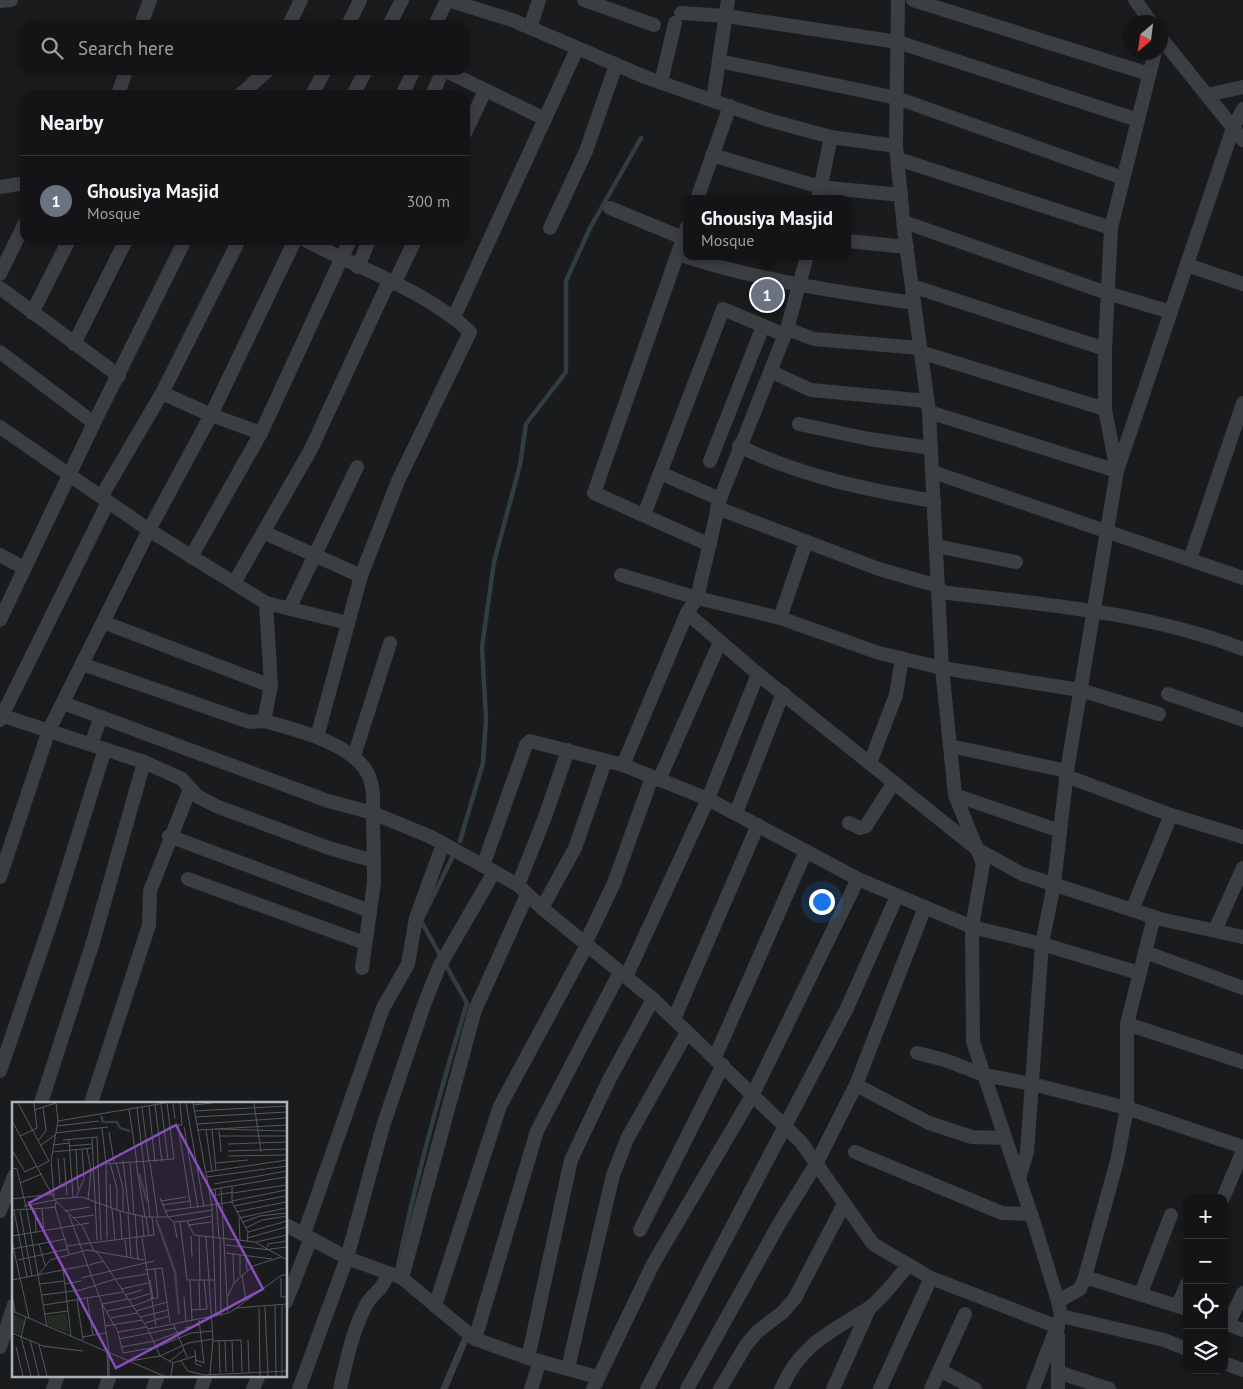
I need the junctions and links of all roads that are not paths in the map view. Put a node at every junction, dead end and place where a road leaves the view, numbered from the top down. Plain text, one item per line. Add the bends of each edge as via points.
1 (11, 0) edge
2 (150, 0) edge
3 (301, 0) edge
4 (360, 0) edge
5 (402, 0) edge
6 (448, 0) edge
7 (540, 0) edge
8 (584, 0) edge
9 (728, 0) edge
10 (898, 0) edge
11 (913, 0) edge
12 (1135, 0) edge
13 (0, 1) edge
14 (1146, 15) edge
15 (726, 16) junction
16 (143, 20) edge
17 (292, 20) edge
18 (350, 20) edge
19 (392, 20) edge
20 (438, 20) edge
21 (654, 25) dead end
22 (530, 28) junction
23 (898, 42) junction
24 (1168, 47) edge
25 (577, 49) junction
26 (1153, 60) edge
27 (719, 61) junction
28 (616, 65) junction
29 (1149, 74) junction
30 (124, 75) edge
31 (264, 75) edge
32 (266, 75) edge
33 (322, 75) edge
34 (364, 75) edge
35 (412, 75) edge
36 (442, 75) edge
37 (454, 75) edge
38 (661, 83) junction
39 (1243, 87) edge
40 (120, 90) edge
41 (246, 90) edge
42 (259, 90) edge
43 (315, 90) edge
44 (356, 90) edge
45 (404, 90) edge
46 (434, 90) edge
47 (485, 91) junction
48 (1207, 95) junction
49 (896, 98) junction
50 (713, 100) junction
51 (730, 106) junction
52 (1243, 109) edge
53 (545, 119) junction
54 (1138, 120) junction
55 (470, 122) edge
56 (1233, 128) junction
57 (831, 137) junction
58 (1243, 140) edge
59 (897, 153) junction
60 (712, 155) junction
61 (1123, 178) junction
62 (20, 184) edge
63 (0, 187) edge
64 (819, 193) edge
65 (698, 195) edge
66 (901, 195) junction
67 (610, 208) dead end
68 (904, 222) junction
69 (550, 228) dead end
70 (1111, 228) junction
71 (683, 231) edge
72 (20, 233) edge
73 (683, 238) edge
74 (851, 241) edge
75 (66, 245) edge
76 (124, 245) edge
77 (183, 245) edge
78 (236, 245) edge
79 (293, 245) edge
80 (314, 245) edge
81 (348, 245) edge
82 (367, 245) edge
83 (412, 245) edge
84 (907, 247) junction
85 (678, 254) junction
86 (683, 256) edge
87 (342, 260) junction
88 (696, 260) edge
89 (806, 260) edge
90 (1187, 265) junction
91 (358, 267) junction
92 (0, 274) edge
93 (392, 283) junction
94 (1243, 284) edge
95 (800, 285) junction
96 (912, 286) junction
97 (0, 288) edge
98 (1107, 293) junction
99 (914, 303) junction
100 (1171, 312) junction
101 (32, 313) junction
102 (454, 317) junction
103 (763, 326) junction
104 (786, 332) junction
105 (74, 344) junction
106 (1105, 349) junction
107 (920, 350) junction
108 (0, 352) edge
109 (772, 372) junction
110 (119, 376) junction
111 (162, 393) junction
112 (1243, 403) edge
113 (928, 406) junction
114 (1105, 409) junction
115 (211, 415) junction
116 (94, 423) junction
117 (800, 424) dead end
118 (0, 426) edge
119 (261, 433) junction
120 (1236, 445) edge
121 (739, 446) junction
122 (931, 448) junction
123 (710, 461) dead end
124 (357, 467) dead end
125 (1116, 471) junction
126 (933, 472) junction
127 (660, 474) junction
128 (69, 475) junction
129 (104, 500) junction
130 (934, 501) junction
131 (719, 504) junction
132 (644, 515) junction
133 (149, 530) junction
134 (1106, 531) junction
135 (264, 532) junction
136 (806, 542) junction
137 (710, 544) junction
138 (936, 546) junction
139 (0, 555) edge
140 (315, 556) junction
141 (192, 557) junction
142 (1190, 559) junction
143 (1016, 562) dead end
144 (24, 568) junction
145 (621, 575) dead end
146 (361, 576) junction
147 (1243, 578) edge
148 (234, 583) junction
149 (939, 589) junction
150 (697, 598) junction
151 (266, 603) junction
152 (290, 608) junction
153 (1093, 611) junction
154 (687, 613) junction
155 (780, 618) junction
156 (0, 620) edge
157 (103, 622) junction
158 (348, 623) junction
159 (720, 642) junction
160 (390, 643) dead end
161 (1243, 649) edge
162 (902, 658) junction
163 (82, 664) junction
164 (942, 668) junction
165 (758, 674) junction
166 (271, 686) junction
167 (1080, 690) junction
168 (783, 693) junction
169 (1168, 694) dead end
170 (63, 703) junction
171 (1159, 714) dead end
172 (0, 717) edge
173 (101, 717) junction
174 (1243, 720) edge
175 (264, 721) junction
176 (49, 730) junction
177 (317, 737) junction
178 (91, 744) junction
179 (950, 746) junction
180 (106, 749) junction
181 (568, 750) junction
182 (354, 756) junction
183 (144, 762) junction
184 (605, 762) junction
185 (870, 763) junction
186 (623, 765) junction
187 (1066, 773) junction
188 (655, 778) junction
189 (894, 782) junction
190 (190, 789) junction
191 (955, 795) junction
192 (708, 799) junction
193 (373, 813) junction
194 (736, 813) junction
195 (1171, 815) junction
196 (849, 823) dead end
197 (758, 825) junction
198 (1060, 831) junction
199 (169, 836) junction
200 (1243, 837) edge
201 (5, 844) edge
202 (443, 844) junction
203 (977, 849) junction
204 (806, 851) junction
205 (374, 861) junction
206 (1243, 868) edge
207 (488, 869) junction
208 (0, 877) edge
209 (188, 879) dead end
210 (858, 879) junction
211 (1054, 884) junction
212 (522, 890) junction
213 (897, 896) junction
214 (925, 907) junction
215 (542, 908) junction
216 (1132, 910) junction
217 (370, 911) junction
218 (1154, 917) junction
219 (972, 927) junction
220 (1215, 930) junction
221 (1243, 938) edge
222 (365, 942) junction
223 (1042, 944) junction
224 (586, 945) junction
225 (1145, 952) junction
226 (362, 968) dead end
227 (1139, 973) junction
228 (623, 974) junction
229 (1243, 988) edge
230 (653, 999) junction
231 (674, 1018) junction
232 (1127, 1024) junction
233 (688, 1032) junction
234 (917, 1053) dead end
235 (719, 1061) junction
236 (1243, 1062) edge
237 (0, 1071) edge
238 (984, 1075) junction
239 (1032, 1084) junction
240 (856, 1085) junction
241 (754, 1094) junction
242 (41, 1102) edge
243 (91, 1102) edge
244 (1127, 1108) junction
245 (786, 1127) junction
246 (1005, 1138) junction
247 (1243, 1147) edge
248 (855, 1152) dead end
249 (1243, 1152) edge
250 (816, 1164) junction
251 (1019, 1179) junction
252 (12, 1181) edge
253 (1225, 1194) edge
254 (844, 1204) junction
255 (0, 1211) edge
256 (1031, 1214) junction
257 (1171, 1215) dead end
258 (288, 1227) edge
259 (640, 1230) dead end
260 (307, 1236) junction
261 (347, 1258) junction
262 (908, 1266) junction
263 (395, 1276) junction
264 (1085, 1277) junction
265 (931, 1278) junction
266 (1243, 1292) edge
267 (1141, 1293) junction
268 (288, 1296) edge
269 (1058, 1300) junction
270 (435, 1306) junction
271 (870, 1307) junction
272 (1182, 1307) edge
273 (12, 1311) edge
274 (965, 1314) dead end
275 (1228, 1320) edge
276 (1060, 1322) junction
277 (1228, 1325) edge
278 (1243, 1330) edge
279 (471, 1336) junction
280 (0, 1347) edge
281 (1183, 1347) edge
282 (534, 1360) junction
283 (1228, 1364) edge
284 (568, 1368) junction
285 (940, 1370) junction
286 (1243, 1370) edge
287 (1058, 1372) junction
288 (58, 1376) edge
289 (110, 1376) edge
290 (158, 1376) edge
291 (206, 1376) edge
292 (258, 1376) edge
293 (595, 1383) edge
294 (53, 1389) edge
295 (105, 1389) edge
296 (153, 1389) edge
297 (201, 1389) edge
298 (253, 1389) edge
299 (299, 1389) edge
300 (340, 1389) edge
301 (444, 1389) edge
302 (531, 1389) edge
303 (647, 1389) edge
304 (687, 1389) edge
305 (720, 1389) edge
306 (781, 1389) edge
307 (833, 1389) edge
308 (880, 1389) edge
309 (932, 1389) edge
310 (975, 1389) edge
311 (1033, 1389) edge
312 (1058, 1389) edge
313 (1109, 1389) edge

1 - 13 street
2 - 16 street
3 - 17 street
4 - 18 street
5 - 19 street
6 - 20 street
6 - 22 street
7 - 22 street
8 - 21 street
9 - 15 street
10 - 23 street
11 - 29 street
12 - 14 street
15 - 23 street
15 - 27 street
15 - 38 street via 678,18
22 - 25 street
23 - 49 street
23 - 54 street
24 - 48 street
25 - 28 street
25 - 53 street
26 - 29 street
27 - 49 street
27 - 50 street
28 - 38 street
28 - 69 street via 586,151
29 - 54 street
30 - 40 street
31 - 41 street
32 - 42 street
33 - 43 street
34 - 44 street
35 - 45 street
36 - 46 street
37 - 47 street
38 - 50 street
39 - 48 street
47 - 53 street
47 - 55 street
48 - 56 street
49 - 59 street
49 - 61 street
50 - 51 street
51 - 57 street
51 - 60 street
52 - 56 street
53 - 102 street
54 - 61 street
56 - 58 street
56 - 90 street
57 - 59 street
57 - 64 street
59 - 66 street
59 - 70 street
60 - 64 street
60 - 65 street
61 - 70 street
62 - 63 street
64 - 66 street
66 - 68 street
67 - 71 street
68 - 84 street
68 - 98 street
70 - 98 street
72 - 92 street
73 - 85 street
74 - 84 street
75 - 101 street
76 - 105 street
77 - 110 street
78 - 111 street
79 - 115 street
80 - 87 street
81 - 87 street
82 - 91 street
83 - 93 street
84 - 96 street
85 - 86 street
85 - 132 street via 594,493
87 - 91 street
87 - 119 street
88 - 95 street
89 - 95 street
90 - 94 street
90 - 100 street
91 - 93 street
93 - 102 street
93 - 135 street via 310,451
95 - 99 street
95 - 104 street
96 - 99 street
96 - 106 street
97 - 101 street
98 - 100 street
98 - 106 street
99 - 107 street
100 - 125 street
101 - 105 street
102 - 146 street via 470,332 398,481
103 - 104 street
103 - 123 street
103 - 127 street via 722,309
104 - 107 street via 814,339
104 - 109 street
105 - 110 street
106 - 114 street
107 - 113 street
107 - 114 street
108 - 116 street
109 - 113 street via 811,390
109 - 121 street
110 - 116 street
111 - 115 street
111 - 129 street
112 - 120 street
113 - 122 street
113 - 125 street
114 - 125 street
115 - 119 street
115 - 133 street
116 - 128 street
117 - 122 street
118 - 128 street
119 - 141 street
120 - 142 street
121 - 130 street via 804,472 877,492
121 - 131 street
122 - 126 street
124 - 140 street
125 - 134 street
126 - 130 street
126 - 134 street
127 - 131 street
127 - 132 street
128 - 129 street
128 - 144 street
129 - 133 street
129 - 172 street
130 - 138 street
131 - 136 street
131 - 137 street
132 - 137 street
133 - 141 street
133 - 157 street
134 - 142 street
134 - 153 street
135 - 140 street
135 - 148 street
136 - 149 street
136 - 155 street
137 - 150 street
138 - 143 street
138 - 149 street
139 - 144 street
140 - 146 street
140 - 152 street
141 - 148 street
142 - 147 street
144 - 156 street
145 - 150 street
146 - 158 street
148 - 151 street
149 - 153 street
149 - 164 street
150 - 154 street
150 - 155 street
151 - 152 street
151 - 166 street
152 - 158 street
153 - 161 street via 1206,635
153 - 167 street
154 - 159 street
154 - 186 street
155 - 162 street
157 - 163 street
157 - 166 street
158 - 177 street
159 - 165 street
159 - 188 street
160 - 182 street
162 - 164 street
162 - 185 street via 896,695
163 - 170 street
163 - 175 street via 249,722
164 - 167 street
164 - 179 street
165 - 168 street
165 - 192 street
166 - 175 street
167 - 171 street
167 - 187 street
168 - 185 street
168 - 194 street
169 - 174 street
170 - 173 street
170 - 176 street
172 - 176 street
173 - 178 street
173 - 193 street via 328,801
175 - 177 street
176 - 178 street
176 - 201 street
177 - 182 street
178 - 180 street
179 - 187 street
179 - 191 street
180 - 183 street
180 - 237 street
181 - 184 street
181 - 207 street via 527,742
181 - 212 street
182 - 193 street via 371,781
183 - 190 street via 182,779
183 - 242 street via 93,942
184 - 186 street
184 - 215 street via 575,848
185 - 189 street
186 - 188 street
187 - 195 street
187 - 198 street
188 - 192 street
188 - 224 street
189 - 196 street via 865,827
189 - 203 street
190 - 199 street
190 - 205 street via 216,806 329,848
191 - 198 street
191 - 203 street
192 - 194 street
192 - 228 street
193 - 202 street
193 - 205 street
194 - 197 street
195 - 200 street
195 - 216 street
197 - 204 street
197 - 231 street
198 - 211 street
199 - 217 street
199 - 243 street via 150,891 149,925
201 - 208 street
202 - 207 street
202 - 260 street via 416,918 408,964 382,1008
203 - 211 street via 1022,874
203 - 219 street via 983,864
204 - 210 street
204 - 235 street
205 - 217 street
206 - 220 street
207 - 212 street
207 - 261 street via 439,967 383,1126
209 - 222 street
210 - 213 street
210 - 241 street
211 - 216 street
211 - 223 street
212 - 215 street
212 - 263 street via 475,1010
213 - 214 street
213 - 245 street via 848,1008
214 - 219 street
214 - 240 street
215 - 224 street
216 - 218 street
217 - 222 street
218 - 220 street
218 - 225 street
219 - 223 street
219 - 238 street via 973,1042
220 - 221 street
222 - 226 street
223 - 227 street
223 - 239 street
224 - 228 street
224 - 270 street via 500,1106
225 - 227 street
225 - 229 street
227 - 232 street
228 - 230 street
228 - 279 street via 538,1131
230 - 231 street
230 - 282 street via 571,1160
231 - 233 street
232 - 236 street
232 - 244 street
233 - 235 street
233 - 284 street via 627,1139 614,1175
234 - 238 street
235 - 241 street
235 - 259 street
238 - 239 street
238 - 246 street
239 - 244 street
239 - 251 street via 1027,1152
240 - 246 street via 929,1123 972,1138
240 - 250 street
241 - 245 street
241 - 293 street via 653,1264
244 - 247 street
244 - 264 street via 1117,1161
245 - 250 street
245 - 303 street
246 - 251 street
248 - 256 street via 1002,1213
249 - 253 street
250 - 254 street
250 - 304 street
251 - 256 street
252 - 255 street
254 - 262 street via 873,1244
254 - 305 street via 796,1298 756,1332
256 - 269 street
257 - 267 street
258 - 260 street
260 - 261 street
260 - 268 street
261 - 263 street
261 - 299 street
262 - 265 street
262 - 271 street
263 - 270 street
263 - 300 street via 365,1306 345,1362
264 - 267 street
264 - 269 street via 1080,1288
265 - 276 street
265 - 308 street
266 - 275 street
267 - 272 street
269 - 276 street
270 - 279 street
271 - 306 street via 798,1358
271 - 307 street
273 - 280 street
274 - 285 street
276 - 281 street via 1164,1340
276 - 287 street
276 - 311 street
277 - 278 street
279 - 282 street
279 - 301 lane
282 - 284 street
282 - 302 street
283 - 286 street
284 - 293 street
285 - 309 street
285 - 310 street
287 - 312 street
287 - 313 street
288 - 294 street
289 - 295 street
290 - 296 street
291 - 297 street
292 - 298 street

